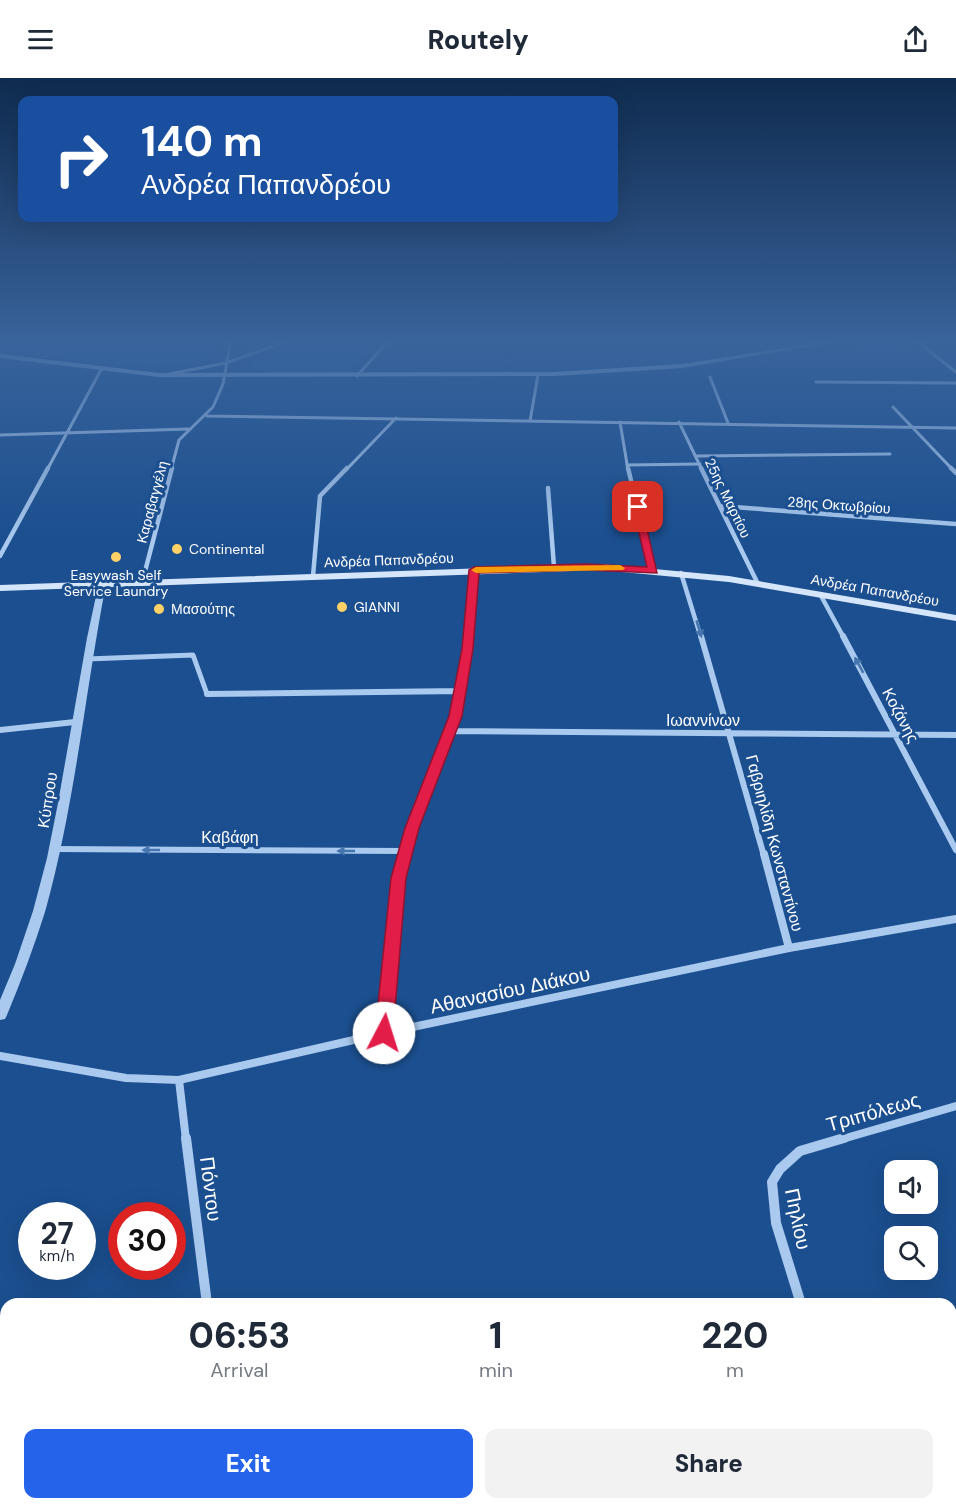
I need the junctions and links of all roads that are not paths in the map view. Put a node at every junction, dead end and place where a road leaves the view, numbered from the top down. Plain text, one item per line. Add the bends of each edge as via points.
1 (82, 407) edge
2 (213, 407) edge
3 (532, 407) edge
4 (722, 407) edge
5 (893, 407) dead end
6 (207, 416) junction
7 (396, 418) junction
8 (530, 421) junction
9 (620, 422) junction
10 (679, 422) junction
11 (728, 423) junction
12 (911, 427) junction
13 (956, 428) edge
14 (188, 429) junction
15 (69, 432) junction
16 (0, 435) edge
17 (890, 454) dead end
18 (696, 456) junction
19 (700, 464) junction
20 (627, 465) junction
21 (956, 473) edge
22 (548, 488) dead end
23 (720, 506) junction
24 (956, 524) edge
25 (0, 556) edge
26 (554, 567) junction
27 (474, 570) junction
28 (653, 571) junction
29 (681, 573) junction
30 (313, 576) junction
31 (142, 583) junction
32 (102, 584) junction
33 (758, 584) junction
34 (0, 588) edge
35 (819, 594) junction
36 (956, 618) edge
37 (87, 659) junction
38 (461, 691) junction
39 (207, 694) joint
40 (75, 722) junction
41 (0, 730) edge
42 (450, 731) junction
43 (731, 734) junction
44 (897, 735) junction
45 (956, 735) edge
46 (54, 849) junction
47 (956, 850) edge
48 (405, 852) junction
49 (956, 919) edge
50 (789, 948) junction
51 (0, 1015) edge
52 (384, 1033) junction
53 (0, 1056) edge
54 (179, 1080) junction
55 (956, 1106) edge
56 (800, 1151) joint
57 (206, 1298) edge
58 (799, 1298) edge

1 - 15 street
2 - 6 street, Καραβαγγέλη
3 - 8 street
4 - 11 street
5 - 12 street
6 - 7 street
6 - 14 street, Καραβαγγέλη
7 - 8 street
7 - 30 street via 320,496
8 - 9 street
9 - 10 street
9 - 20 street
10 - 11 street
10 - 18 street, 25ης Μαρτίου
11 - 12 street
12 - 13 street
12 - 21 street
14 - 15 street
14 - 31 street, Καραβαγγέλη via 179,440
15 - 16 street
15 - 25 street
17 - 18 street
18 - 19 street, 25ης Μαρτίου
19 - 20 street
19 - 23 street, 25ης Μαρτίου
20 - 28 street
22 - 26 street
23 - 24 street, 28ης Οκτωβρίου
23 - 33 street, 25ης Μαρτίου
26 - 27 main road, Ανδρέα Παπανδρέου
26 - 28 main road, Ανδρέα Παπανδρέου
27 - 30 main road, Ανδρέα Παπανδρέου
27 - 38 street
28 - 29 main road, Ανδρέα Παπανδρέου
29 - 33 main road, Ανδρέα Παπανδρέου
29 -> 43 street, Γαβριηλίδη Κωνσταντίνου
30 - 31 main road, Ανδρέα Παπανδρέου
31 - 32 main road, Ανδρέα Παπανδρέου
32 - 34 main road, Ανδρέα Παπανδρέου
32 - 37 street, Κύπρου
33 - 35 main road, Ανδρέα Παπανδρέου
35 - 36 main road, Ανδρέα Παπανδρέου
44 -> 35 street, Κοζάνης
37 - 39 street via 193,655
37 - 40 street, Κύπρου
38 - 39 street
38 - 42 street
40 - 41 street
40 - 46 street, Κύπρου
42 - 43 street, Ιωαννίνων
42 - 48 street
43 - 44 street, Ιωαννίνων
43 - 50 street, Γαβριηλίδη Κωνσταντίνου
44 - 45 street, Ιωαννίνων
44 - 47 street, Κοζάνης
48 -> 46 street, Καβάφη
46 - 51 street, Κύπρου via 28,952
48 - 52 street
49 - 50 street, Αθανασίου Διάκου
50 - 52 street, Αθανασίου Διάκου
52 - 54 street, Αθανασίου Διάκου
53 - 54 street, Αθανασίου Διάκου via 126,1078
54 - 57 street, Πόντου
55 - 56 street, Τριπόλεως
56 - 58 street, Πηλίου via 771,1182 772,1205

